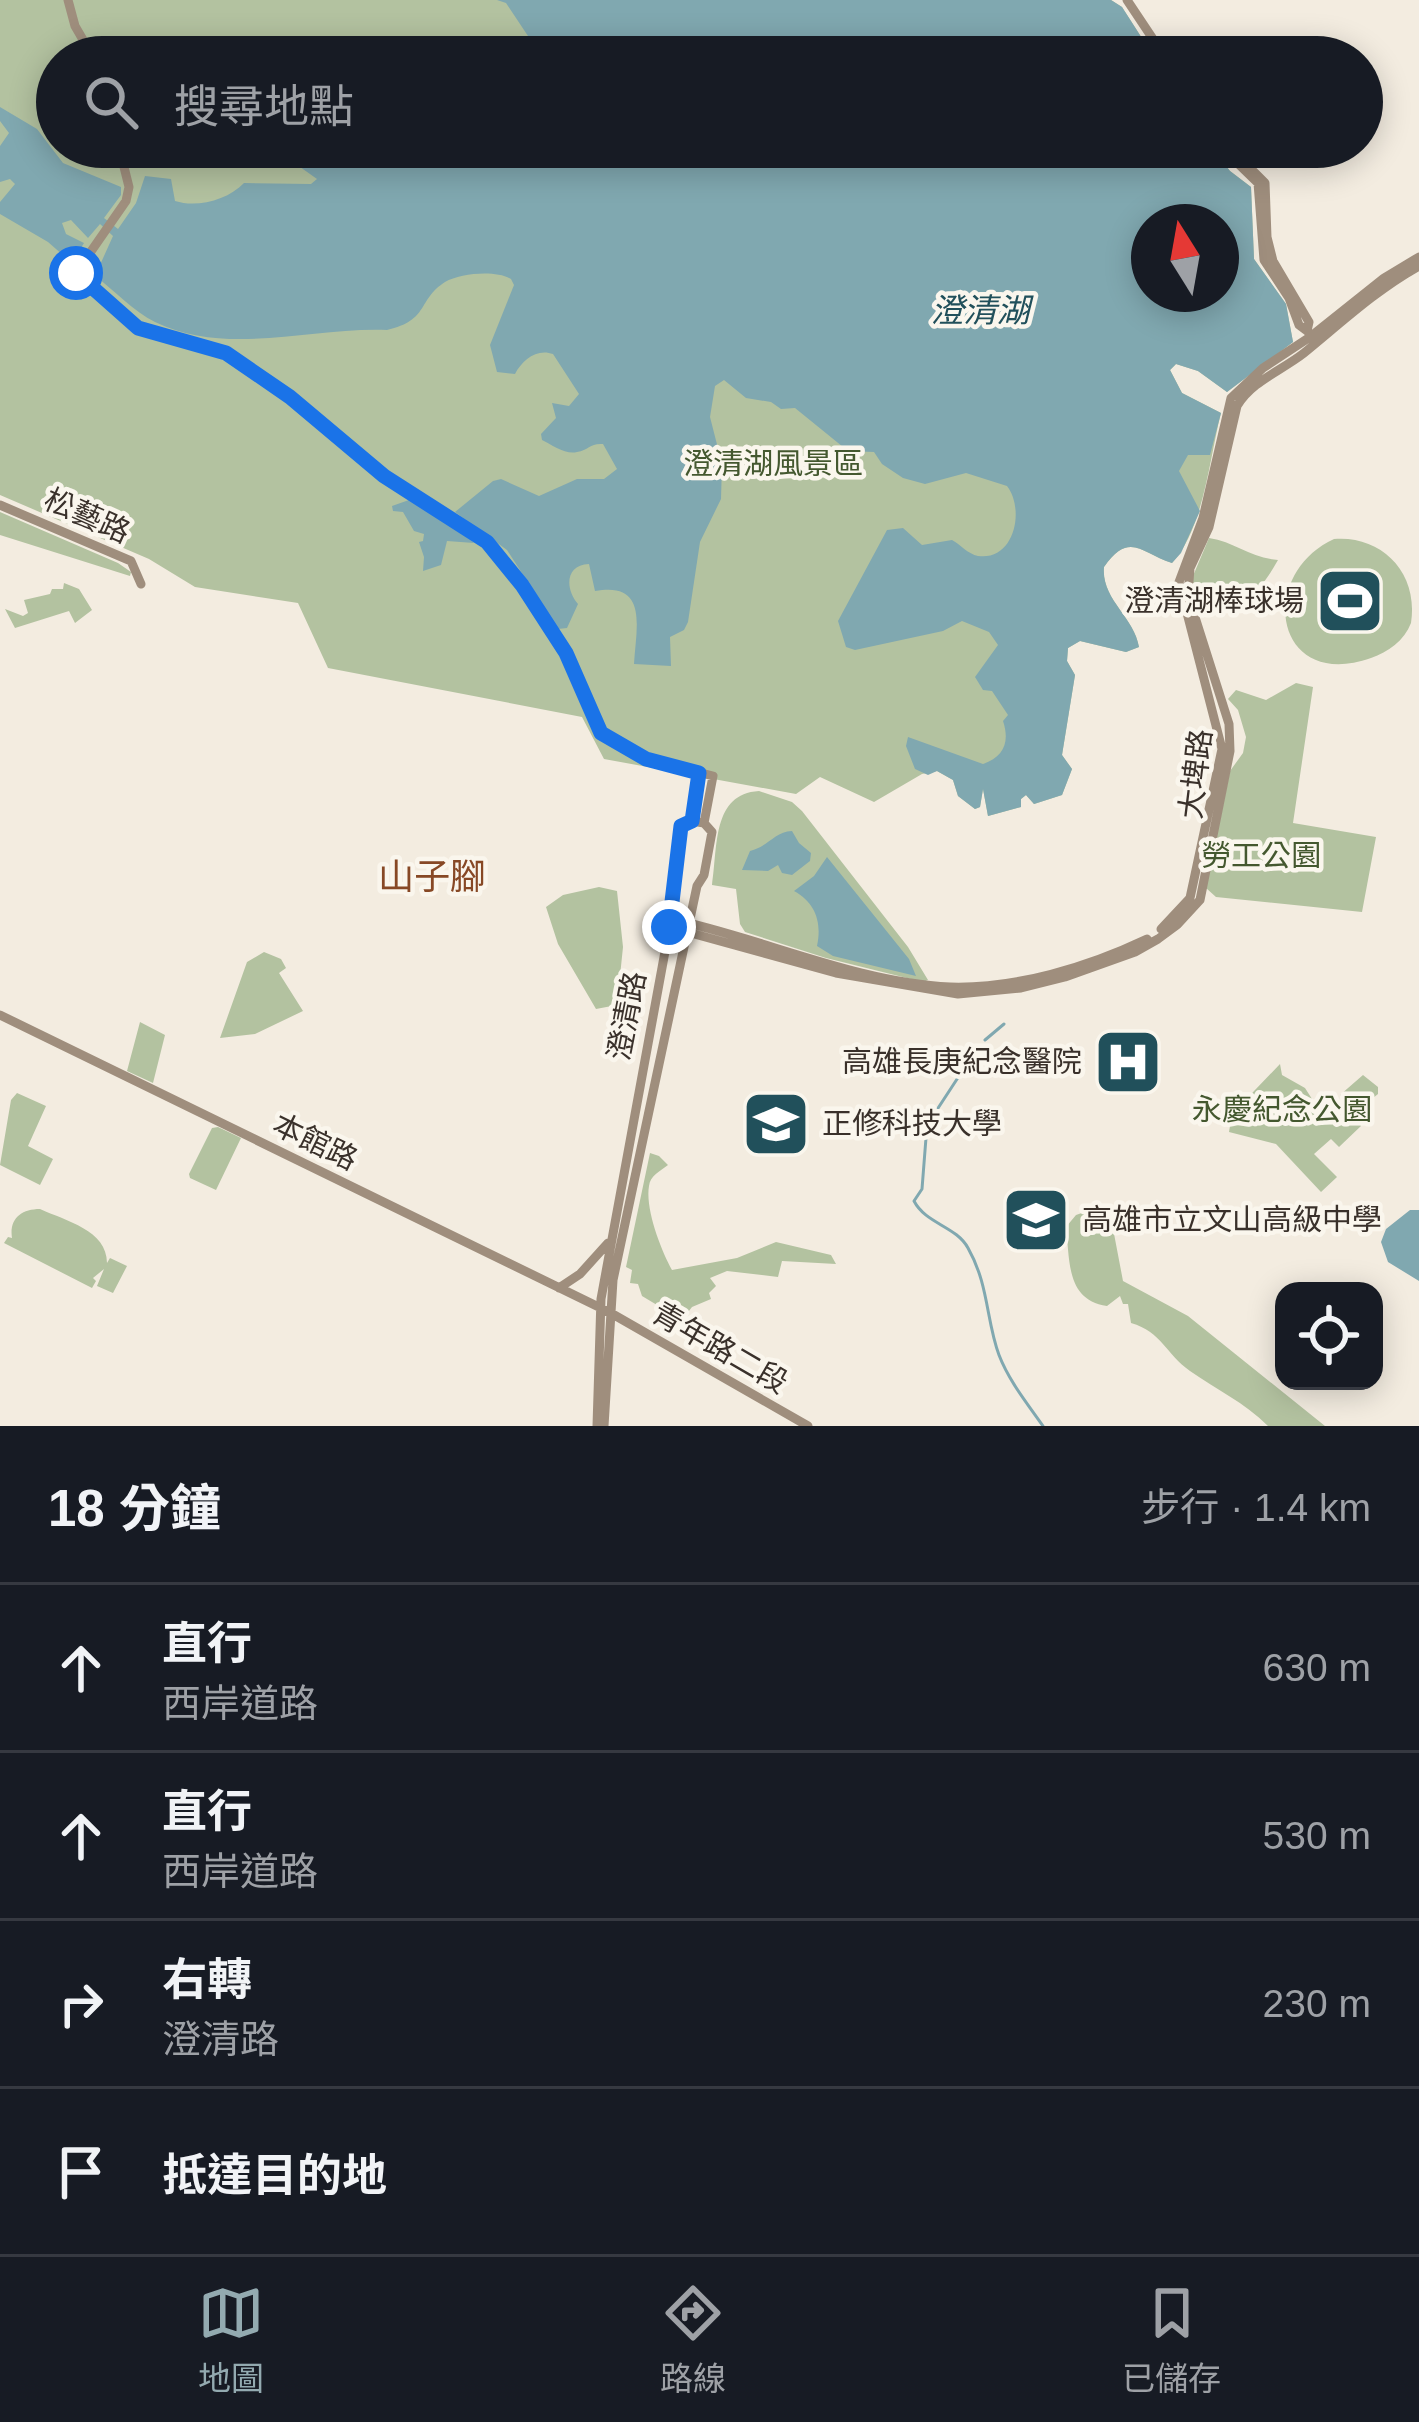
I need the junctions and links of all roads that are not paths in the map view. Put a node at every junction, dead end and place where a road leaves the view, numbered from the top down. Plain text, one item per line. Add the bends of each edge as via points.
1 (68, 0) edge
2 (1124, 0) edge
3 (80, 36) edge
4 (1148, 36) edge
5 (124, 168) edge
6 (1248, 168) edge
7 (1263, 220) junction
8 (1419, 261) edge
9 (0, 505) edge
10 (141, 584) dead end
11 (699, 773) junction
12 (698, 822) junction
13 (670, 923) junction
14 (690, 927) junction
15 (0, 1015) edge
16 (617, 1237) junction
17 (558, 1288) junction
18 (604, 1310) junction
19 (600, 1426) edge
20 (808, 1426) edge

1 - 3 street
2 - 4 street
5 - 11 street via 129,187 115,220 76,273 138,328 226,353 384,476 487,542 566,653 601,733 646,759
6 - 7 street via 1265,183
7 - 7 street via 1264,260 1307,331 1310,322 1273,261
8 - 14 street, 大埤路 via 1263,368 1229,403 1179,582 1222,749 1190,898 1170,923 1085,964 967,987 841,967
9 - 10 street, 松藝路 via 131,561
11 - 12 street
11 - 12 street via 713,776
12 - 13 street, 澄清路 via 681,826
12 - 14 street, 澄清路 via 712,832
13 - 14 street, 大埤路
13 - 16 street, 澄清路
14 - 16 street, 澄清路
15 - 17 street, 本館路
16 - 17 street
16 - 18 street, 澄清路
17 - 18 street, 本館路
18 - 19 street, 澄清路
18 - 20 street, 青年路二段

